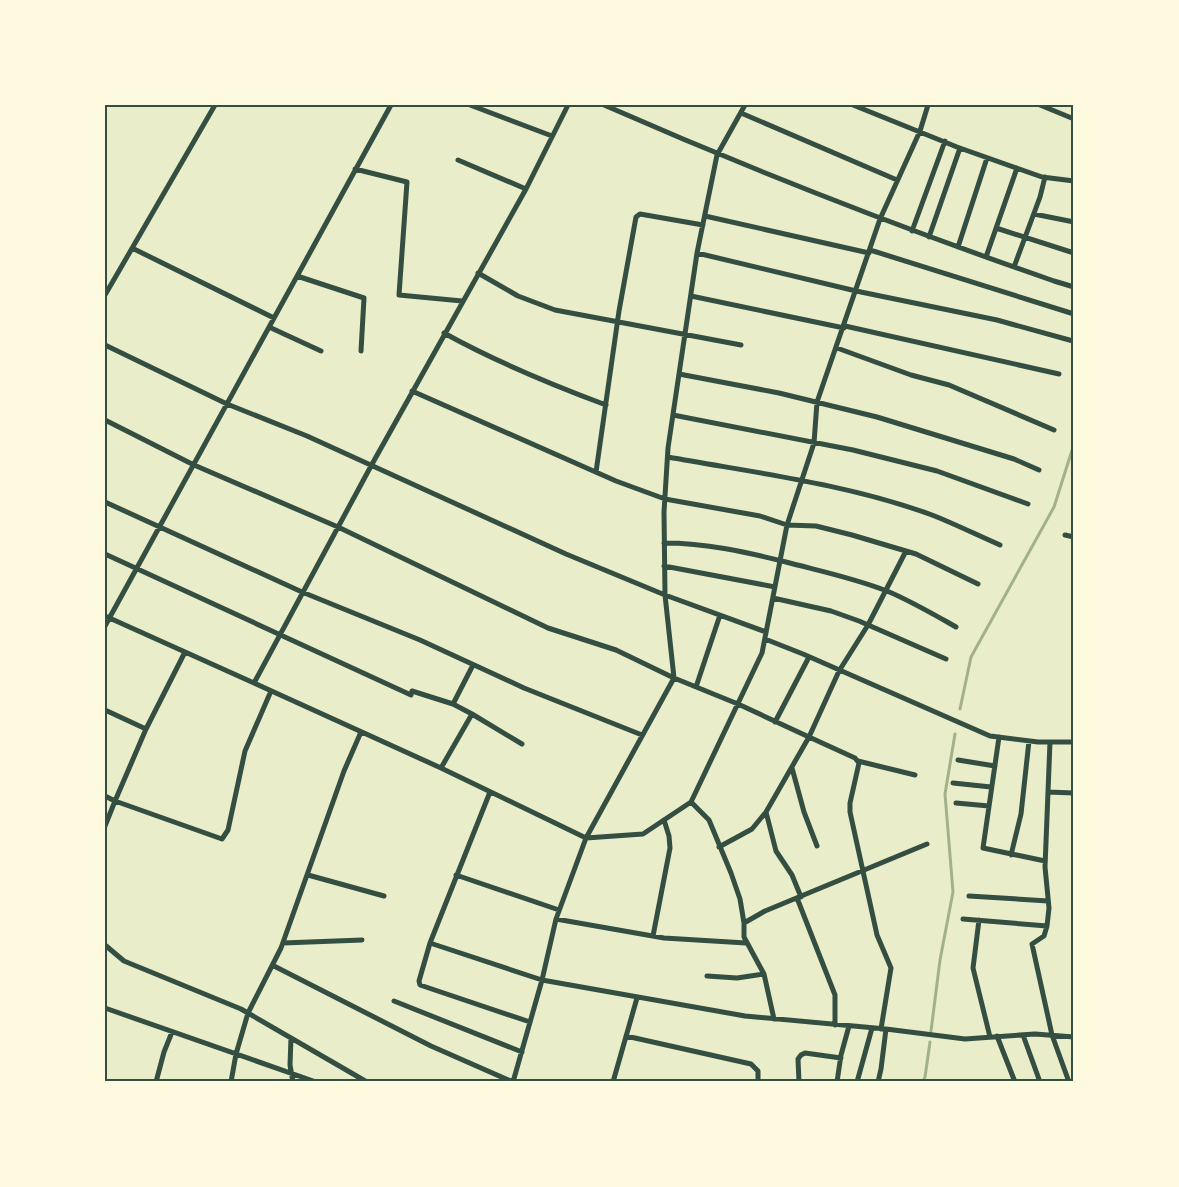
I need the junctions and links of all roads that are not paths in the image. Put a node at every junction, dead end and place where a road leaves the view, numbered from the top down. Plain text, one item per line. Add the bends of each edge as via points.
1 (214, 105) edge
2 (391, 105) edge
3 (470, 105) edge
4 (568, 105) edge
5 (604, 105) edge
6 (745, 105) edge
7 (853, 105) edge
8 (928, 105) edge
9 (1040, 105) edge
10 (741, 113) junction
11 (1074, 119) edge
12 (920, 131) junction
13 (552, 136) junction
14 (945, 141) junction
15 (960, 148) junction
16 (717, 155) junction
17 (987, 158) junction
18 (458, 160) dead end
19 (1017, 168) junction
20 (355, 169) junction
21 (1045, 177) junction
22 (897, 180) junction
23 (1074, 181) edge
24 (526, 189) junction
25 (1034, 214) junction
26 (705, 216) junction
27 (880, 219) junction
28 (1074, 222) edge
29 (703, 225) junction
30 (996, 228) junction
31 (912, 231) junction
32 (929, 237) junction
33 (1025, 238) junction
34 (958, 247) junction
35 (132, 248) junction
36 (869, 251) junction
37 (697, 253) junction
38 (1074, 253) edge
39 (986, 257) junction
40 (1014, 267) junction
41 (478, 273) junction
42 (297, 276) junction
43 (1074, 287) edge
44 (856, 291) junction
45 (105, 295) edge
46 (691, 296) junction
47 (462, 301) junction
48 (1074, 314) edge
49 (274, 318) junction
50 (618, 322) junction
51 (269, 327) junction
52 (845, 327) junction
53 (444, 333) junction
54 (684, 335) junction
55 (1073, 341) edge
56 (105, 345) edge
57 (741, 345) dead end
58 (837, 348) junction
59 (321, 351) dead end
60 (362, 351) dead end
61 (1059, 374) dead end
62 (679, 375) junction
63 (412, 391) junction
64 (817, 402) junction
65 (227, 404) junction
66 (606, 405) junction
67 (673, 415) junction
68 (105, 420) edge
69 (1053, 430) dead end
70 (814, 443) junction
71 (668, 457) junction
72 (194, 465) junction
73 (370, 466) junction
74 (1039, 470) dead end
75 (596, 472) junction
76 (802, 481) junction
77 (665, 499) junction
78 (105, 502) edge
79 (1028, 504) dead end
80 (787, 525) junction
81 (158, 527) junction
82 (338, 528) junction
83 (1065, 535) dead end
84 (1074, 537) edge
85 (664, 543) junction
86 (1000, 545) dead end
87 (906, 551) junction
88 (105, 554) edge
89 (780, 561) junction
90 (664, 566) junction
91 (136, 569) junction
92 (978, 584) dead end
93 (775, 587) junction
94 (886, 591) junction
95 (302, 592) junction
96 (665, 596) junction
97 (773, 598) junction
98 (720, 615) junction
99 (107, 617) edge
100 (868, 625) junction
101 (105, 627) edge
102 (956, 627) dead end
103 (766, 632) junction
104 (278, 634) junction
105 (765, 639) junction
106 (184, 652) junction
107 (809, 657) junction
108 (946, 659) dead end
109 (473, 665) junction
110 (839, 671) junction
111 (674, 678) junction
112 (254, 683) junction
113 (696, 687) junction
114 (271, 691) junction
115 (453, 704) junction
116 (738, 704) junction
117 (105, 710) edge
118 (472, 714) junction
119 (775, 722) junction
120 (146, 729) junction
121 (361, 732) junction
122 (642, 735) junction
123 (809, 737) junction
124 (999, 737) junction
125 (1029, 741) junction
126 (1050, 742) junction
127 (1074, 742) edge
128 (522, 744) dead end
129 (958, 760) dead end
130 (858, 761) junction
131 (995, 765) junction
132 (441, 768) junction
133 (792, 768) junction
134 (915, 775) dead end
135 (953, 783) dead end
136 (991, 787) junction
137 (490, 792) junction
138 (1048, 792) junction
139 (1074, 793) edge
140 (105, 796) edge
141 (115, 801) junction
142 (691, 802) junction
143 (956, 803) dead end
144 (989, 806) junction
145 (766, 812) junction
146 (663, 820) junction
147 (105, 826) edge
148 (586, 838) junction
149 (927, 844) dead end
150 (817, 846) dead end
151 (719, 847) junction
152 (1011, 855) junction
153 (1045, 861) junction
154 (862, 871) junction
155 (308, 875) junction
156 (456, 875) junction
157 (384, 896) dead end
158 (969, 896) dead end
159 (799, 897) junction
160 (1048, 901) junction
161 (559, 910) junction
162 (556, 919) junction
163 (963, 919) dead end
164 (979, 920) junction
165 (744, 923) junction
166 (1047, 926) junction
167 (653, 936) junction
168 (362, 940) dead end
169 (283, 943) junction
170 (430, 943) junction
171 (746, 943) junction
172 (105, 945) edge
173 (274, 966) junction
174 (764, 974) junction
175 (707, 976) dead end
176 (542, 980) junction
177 (637, 998) junction
178 (394, 1001) dead end
179 (105, 1008) edge
180 (248, 1012) junction
181 (774, 1019) junction
182 (530, 1022) junction
183 (835, 1025) junction
184 (849, 1026) junction
185 (872, 1028) junction
186 (884, 1029) junction
187 (172, 1032) junction
188 (1023, 1035) junction
189 (1052, 1035) junction
190 (626, 1036) junction
191 (993, 1036) junction
192 (1074, 1037) edge
193 (291, 1038) junction
194 (522, 1052) junction
195 (236, 1054) junction
196 (841, 1058) junction
197 (291, 1073) junction
198 (156, 1082) edge
199 (231, 1082) edge
200 (293, 1082) edge
201 (316, 1082) edge
202 (367, 1082) edge
203 (513, 1082) edge
204 (613, 1082) edge
205 (758, 1082) edge
206 (799, 1082) edge
207 (837, 1082) edge
208 (857, 1082) edge
209 (878, 1082) edge
210 (1015, 1082) edge
211 (1040, 1082) edge
212 (1069, 1082) edge

1 - 35 street
2 - 20 street
3 - 13 street
4 - 13 street
5 - 16 street
6 - 10 street
7 - 12 street
8 - 12 street
9 - 11 street
10 - 16 street
10 - 22 street
12 - 14 street
12 - 22 street
13 - 24 street
14 - 15 street
14 - 31 street
15 - 17 street
15 - 32 street
16 - 26 street
16 - 27 street
17 - 19 street
17 - 34 street
18 - 24 street
19 - 21 street
19 - 30 street
20 - 42 street
20 - 47 street via 407,182 399,295
21 - 23 street
21 - 25 street
22 - 27 street
24 - 41 street
25 - 28 street
25 - 33 street
26 - 29 street
26 - 36 street
27 - 31 street
27 - 36 street
29 - 37 street
29 - 50 street via 637,215
30 - 33 street
30 - 39 street
31 - 32 street
32 - 34 street
33 - 38 street
33 - 40 street
34 - 39 street
35 - 45 street
35 - 49 street
36 - 44 street
36 - 48 street
37 - 44 street
37 - 46 street
39 - 40 street
40 - 43 street
41 - 47 street
41 - 50 street via 541,306
42 - 49 street
42 - 60 street via 364,298
44 - 52 street
44 - 55 street via 997,320
46 - 52 street
46 - 54 street
47 - 53 street
49 - 51 street
50 - 54 street
50 - 66 street
51 - 59 street
51 - 65 street
52 - 58 street
52 - 61 street
53 - 63 street
53 - 66 street via 515,368
54 - 57 street
54 - 62 street
56 - 65 street
58 - 64 street
58 - 69 street via 949,385
62 - 64 street
62 - 67 street
63 - 73 street
63 - 75 street
64 - 70 street
64 - 74 street via 917,428
65 - 72 street
65 - 73 street
66 - 75 street
67 - 70 street
67 - 71 street
68 - 72 street
70 - 76 street
70 - 79 street via 937,471
71 - 76 street
71 - 77 street
72 - 81 street
72 - 82 street
73 - 82 street
73 - 96 street
75 - 77 street
76 - 80 street
76 - 86 street via 895,503
77 - 80 street via 760,516
77 - 85 street
78 - 81 street
80 - 87 street via 816,526
80 - 89 street
81 - 91 street
81 - 95 street
82 - 95 street
82 - 111 street via 548,628 616,650
83 - 84 street
85 - 89 street via 718,547
85 - 90 street
87 - 92 street
87 - 94 street
88 - 91 street
89 - 93 street
89 - 94 street via 855,579
90 - 93 street
90 - 96 street
91 - 99 street
91 - 104 street
93 - 97 street
94 - 100 street
94 - 102 street
95 - 104 street
95 - 109 street
96 - 98 street
96 - 111 street
97 - 100 street via 831,611
97 - 103 street
98 - 103 street
98 - 113 street
99 - 101 street
99 - 106 street
100 - 108 street
100 - 110 street
103 - 105 street
104 - 112 street
104 - 115 street via 412,693
105 - 107 street
105 - 116 street
106 - 112 street
106 - 120 street
107 - 110 street
107 - 119 street
109 - 115 street
109 - 122 street
110 - 123 street
110 - 124 street via 969,729
111 - 113 street
111 - 122 street
112 - 114 street
113 - 116 street
114 - 121 street
114 - 141 street via 245,751 228,830 222,839
115 - 118 street
116 - 119 street
116 - 142 street
117 - 120 street
118 - 128 street
118 - 132 street
119 - 123 street
120 - 141 street
121 - 132 street
121 - 155 street
122 - 148 street
123 - 130 street
123 - 133 street
124 - 125 street
124 - 131 street
125 - 126 street
125 - 152 street via 1021,813
126 - 127 street
126 - 138 street
129 - 131 street
130 - 134 street
130 - 154 street via 849,807
131 - 136 street
132 - 137 street
133 - 145 street
133 - 150 street
135 - 136 street
136 - 144 street
137 - 148 street
137 - 156 street
138 - 139 street
138 - 153 street
140 - 141 street
141 - 147 street
142 - 146 street
142 - 151 street via 709,820
143 - 144 street
144 - 152 street via 983,848
145 - 151 street via 752,829
145 - 159 street via 776,851 792,875
146 - 148 street via 643,834
146 - 167 street via 670,848
148 - 161 street
149 - 154 street
151 - 165 street via 737,891
152 - 153 street
153 - 160 street
154 - 159 street
154 - 186 street via 879,941 891,968
155 - 157 street
155 - 169 street
156 - 161 street
156 - 170 street
158 - 160 street
159 - 165 street
159 - 183 street via 835,995
160 - 166 street
161 - 162 street
162 - 167 street
162 - 176 street
163 - 164 street
164 - 166 street
164 - 191 street via 973,968
165 - 171 street
166 - 189 street via 1044,936 1032,944
167 - 171 street
168 - 169 street
169 - 173 street
170 - 176 street
170 - 182 street via 420,984
171 - 174 street
172 - 180 street via 124,961
173 - 180 street
173 - 203 street via 431,1046
174 - 175 street via 737,978
174 - 181 street
176 - 177 street
176 - 182 street
177 - 181 street
177 - 190 street
178 - 194 street
179 - 187 street
180 - 193 street
180 - 195 street
181 - 183 street
182 - 194 street
183 - 184 street
184 - 185 street
184 - 196 street
185 - 186 street
185 - 208 street
186 - 191 street via 965,1040
186 - 209 street
187 - 195 street
187 - 198 street
188 - 189 street
188 - 191 street
188 - 211 street
189 - 192 street
189 - 212 street
190 - 204 street
190 - 205 street via 751,1064 758,1071
191 - 210 street
193 - 197 street
193 - 202 street
194 - 203 street
195 - 197 street
195 - 199 street
196 - 206 street via 801,1054
196 - 207 street
197 - 200 street
197 - 201 street

